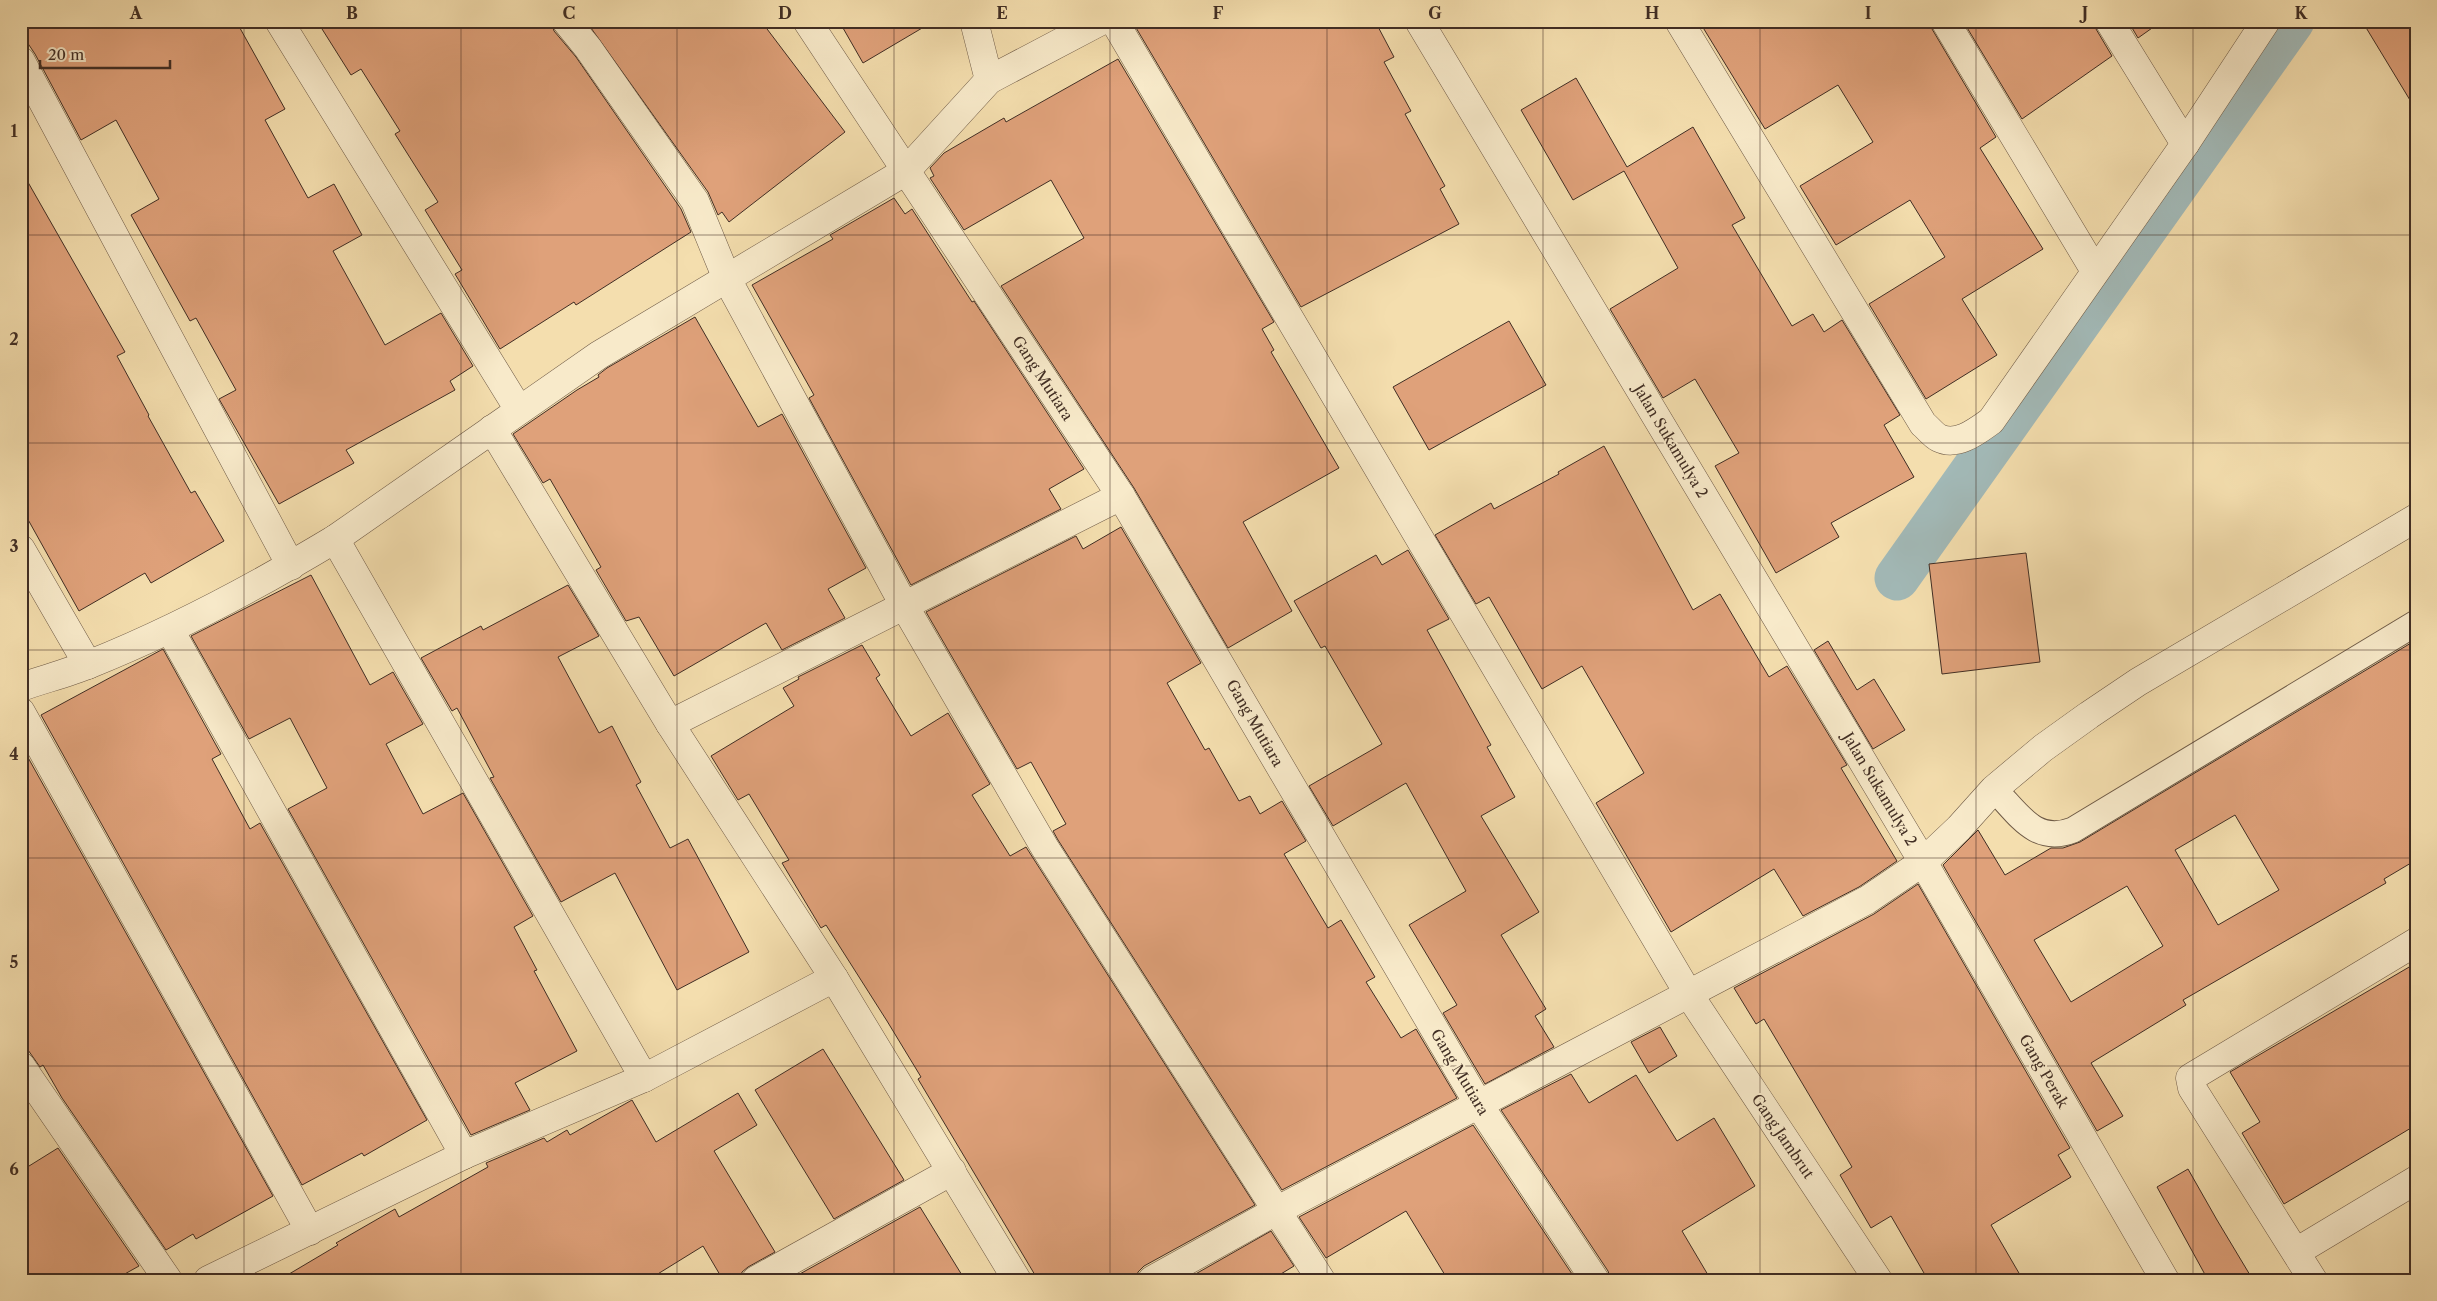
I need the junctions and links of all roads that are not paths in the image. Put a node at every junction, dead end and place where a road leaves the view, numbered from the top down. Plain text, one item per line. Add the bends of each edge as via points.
1 (279, 21) edge
2 (566, 21) edge
3 (807, 21) edge
4 (974, 21) edge
5 (1101, 21) edge
6 (1114, 21) edge
7 (1418, 21) edge
8 (1679, 21) edge
9 (1945, 21) edge
10 (2109, 21) edge
11 (2266, 21) edge
12 (21, 61) edge
13 (989, 80) junction
14 (2185, 144) junction
15 (906, 171) junction
16 (2095, 272) junction
17 (727, 279) junction
18 (519, 410) junction
19 (492, 429) junction
20 (1121, 496) junction
21 (2416, 518) edge
22 (335, 539) junction
23 (21, 549) edge
24 (291, 566) junction
25 (905, 607) junction
26 (2416, 623) edge
27 (170, 630) junction
28 (88, 665) junction
29 (21, 687) edge
30 (21, 712) edge
31 (670, 724) junction
32 (1994, 789) junction
33 (1924, 862) junction
34 (2416, 942) edge
35 (834, 978) junction
36 (1688, 993) junction
37 (21, 1066) edge
38 (644, 1078) junction
39 (1479, 1105) junction
40 (464, 1155) junction
41 (952, 1171) junction
42 (2416, 1180) edge
43 (1276, 1211) junction
44 (310, 1231) junction
45 (2296, 1252) junction
46 (168, 1280) edge
47 (208, 1280) edge
48 (756, 1280) edge
49 (1017, 1280) edge
50 (1152, 1280) edge
51 (1320, 1280) edge
52 (1595, 1280) edge
53 (1878, 1280) edge
54 (2164, 1280) edge
55 (2313, 1280) edge

1 - 18 street
2 - 17 street via 695,201
3 - 15 street, Gang Mutiara
4 - 13 street
5 - 13 street
6 - 36 street, Gang Jambrut
7 - 33 street, Jalan Sukamulya 2
8 - 16 street via 1923,424 1940,438 1955,440 1972,434 1991,421
9 - 16 street
10 - 14 street
11 - 14 street
12 - 24 street
13 - 15 street
14 - 16 street
15 - 17 street
15 - 20 street, Gang Mutiara
17 - 18 street via 599,355
17 - 25 street
18 - 19 street
19 - 22 street
19 - 31 street
20 - 25 street
20 - 39 street, Gang Mutiara
21 - 32 street via 2138,682 2043,748
22 - 24 street
22 - 38 street
23 - 28 street
24 - 27 street
25 - 31 street
25 - 43 street via 1045,848
26 - 32 lane via 2074,830 2051,836 2036,832
27 - 28 street
27 - 40 street
28 - 29 street
30 - 44 street
31 - 35 street
32 - 33 street
33 - 36 street via 1867,900
33 - 54 street, Gang Perak
34 - 45 street via 2190,1078 2192,1088
35 - 38 street
35 - 41 street
36 - 39 street
36 - 53 street, Gang Jambrut
37 - 46 street
38 - 40 street
39 - 43 street
39 - 52 street, Gang Mutiara
40 - 44 street
41 - 48 street
41 - 49 street
42 - 45 street
43 - 50 street
43 - 51 street
44 - 47 street
45 - 55 street

